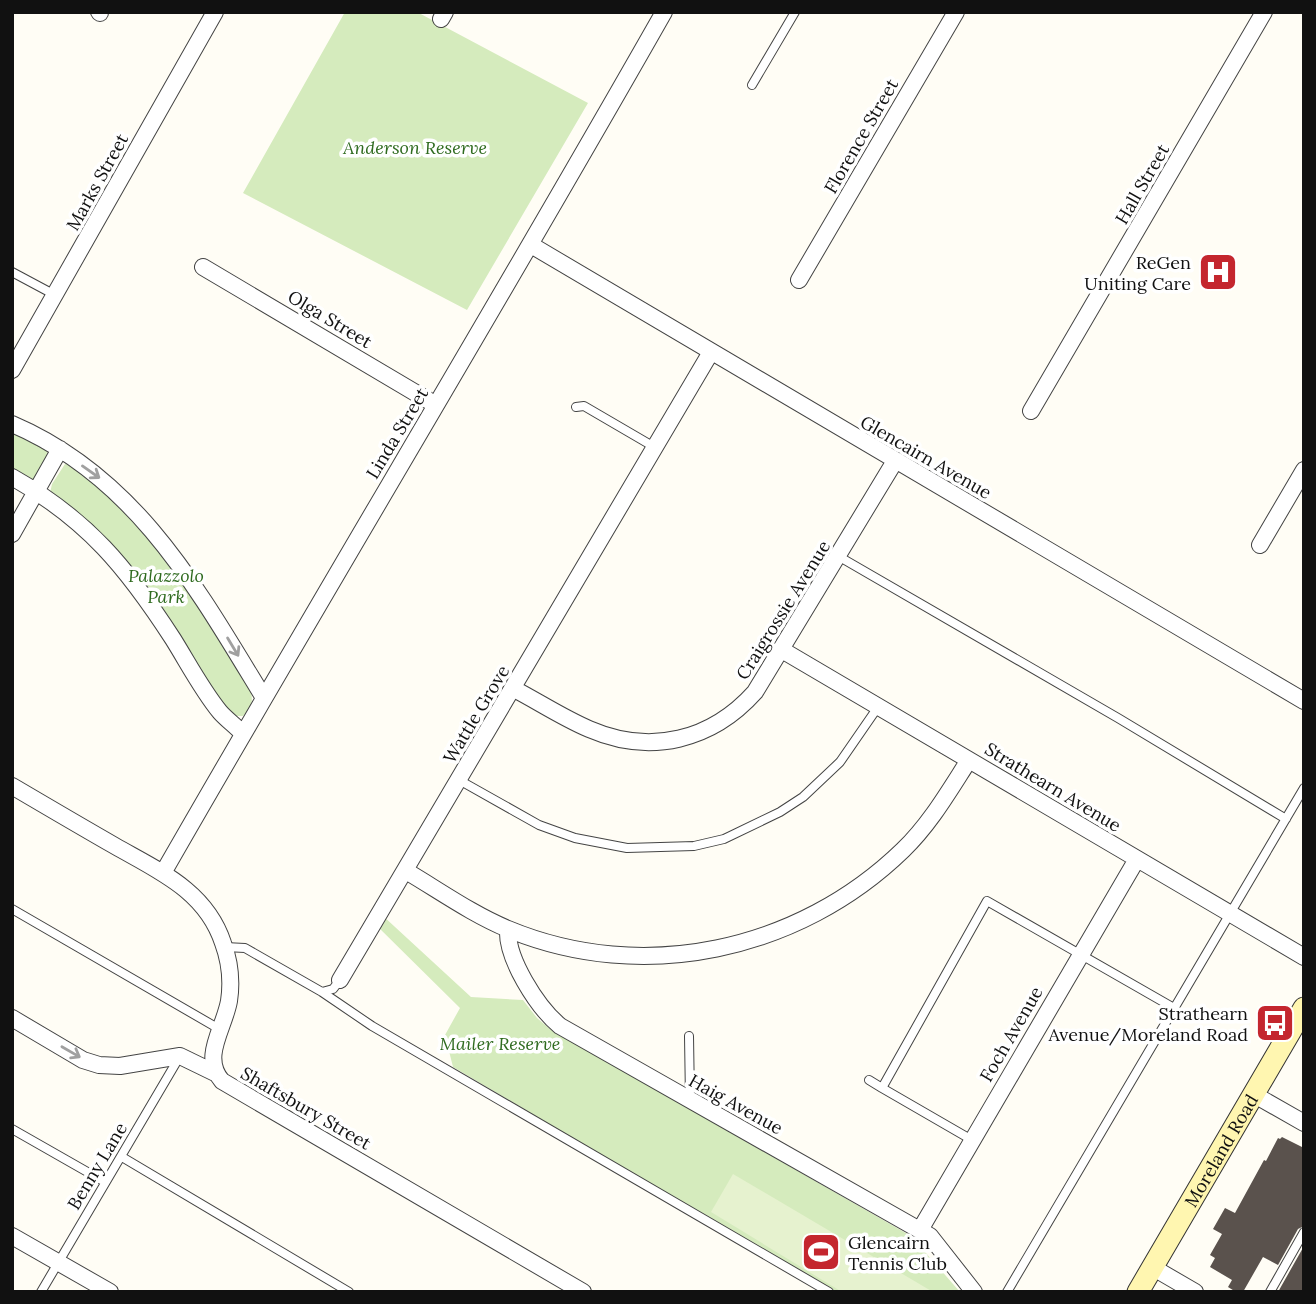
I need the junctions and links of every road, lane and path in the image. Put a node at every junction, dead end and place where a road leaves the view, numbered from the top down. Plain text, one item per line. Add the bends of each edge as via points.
1 (215, 12) edge
2 (664, 12) edge
3 (795, 12) edge
4 (956, 12) edge
5 (1264, 12) edge
6 (752, 85) dead end
7 (531, 245) junction
8 (203, 267) dead end
9 (12, 272) edge
10 (799, 280) dead end
11 (55, 295) junction
12 (711, 352) junction
13 (12, 370) edge
14 (436, 405) junction
15 (576, 407) dead end
16 (1031, 411) dead end
17 (12, 424) edge
18 (656, 448) junction
19 (60, 450) junction
20 (895, 461) junction
21 (1304, 470) edge
22 (12, 477) edge
23 (36, 491) junction
24 (12, 534) edge
25 (1260, 545) dead end
26 (838, 556) junction
27 (782, 650) junction
28 (514, 689) junction
29 (264, 698) junction
30 (1304, 701) edge
31 (878, 706) junction
32 (243, 734) junction
33 (969, 760) junction
34 (459, 780) junction
35 (12, 786) edge
36 (1304, 788) edge
37 (1286, 819) junction
38 (1137, 859) junction
39 (406, 871) junction
40 (163, 873) junction
41 (12, 909) edge
42 (1229, 914) junction
43 (508, 929) junction
44 (225, 947) junction
45 (1081, 954) junction
46 (1304, 957) edge
47 (340, 980) joint
48 (322, 992) junction
49 (1174, 1008) junction
50 (1304, 1008) edge
51 (12, 1018) edge
52 (221, 1030) junction
53 (689, 1036) dead end
54 (180, 1056) junction
55 (215, 1073) junction
56 (869, 1080) dead end
57 (882, 1088) junction
58 (1253, 1094) junction
59 (690, 1100) junction
60 (1304, 1123) edge
61 (12, 1129) edge
62 (972, 1140) junction
63 (122, 1157) junction
64 (105, 1182) junction
65 (920, 1230) junction
66 (12, 1236) edge
67 (1303, 1236) edge
68 (58, 1261) junction
69 (1152, 1267) junction
70 (576, 1290) edge
71 (41, 1292) edge
72 (110, 1292) edge
73 (349, 1292) edge
74 (829, 1292) edge
75 (974, 1292) edge
76 (1007, 1292) edge
77 (1138, 1292) edge
78 (1195, 1292) edge
79 (1270, 1292) edge

1 - 11 street, Marks Street
2 - 7 street, Linda Street
3 - 6 lane
4 - 10 street, Florence Street
5 - 16 street, Hall Street
7 - 12 street, Glencairn Avenue
7 - 14 street, Linda Street
8 - 14 street, Olga Street
9 - 11 lane
11 - 13 street, Marks Street
12 - 18 street, Wattle Grove
12 - 20 street, Glencairn Avenue
14 - 29 street, Linda Street
15 - 18 lane via 584,406
17 - 19 street
18 - 28 street, Wattle Grove
19 - 23 street
19 -> 29 street via 108,483 172,553
20 - 26 street, Craigrossie Avenue
20 - 30 street, Glencairn Avenue
21 - 25 street
22 - 23 street
23 - 24 street
23 - 32 street via 90,531 113,555 149,601 215,705
26 - 27 street, Craigrossie Avenue
26 - 37 lane
27 - 28 street, Craigrossie Avenue via 740,708 722,722 681,739 607,736
27 - 31 street, Strathearn Avenue
28 - 34 street, Wattle Grove
29 - 32 street, Linda Street
31 - 33 street, Strathearn Avenue
31 - 34 lane via 840,762 803,797 733,835 694,845 648,849 583,840 539,825
32 - 40 street, Linda Street
33 - 38 street, Strathearn Avenue
33 - 43 street via 937,810 904,849 831,906 790,927 708,951 635,957 593,953
34 - 39 street, Wattle Grove
35 - 40 street, Shaftsbury Street
36 - 37 lane
37 - 42 lane
38 - 42 street, Strathearn Avenue
38 - 45 street, Foch Avenue
39 - 43 street
39 - 47 street, Wattle Grove
40 - 44 street, Shaftsbury Street via 206,908
41 - 52 lane
42 - 46 street, Strathearn Avenue
42 - 49 lane
43 - 59 street, Haig Avenue via 512,957 548,1016
44 - 48 lane via 245,948
44 - 52 street, Shaftsbury Street via 230,981
45 - 49 lane
45 - 57 lane via 987,901
45 - 62 street, Foch Avenue
47 - 48 lane, Wattle Grove
48 - 74 lane via 372,1026
49 - 76 lane
50 - 58 main road, Moreland Road
51 -> 54 street via 99,1065
52 - 55 street, Shaftsbury Street via 212,1056
53 - 59 lane
54 - 55 street
54 - 63 lane, Benny Lane
55 - 70 street, Shaftsbury Street via 238,1091
56 - 57 lane
57 - 62 lane
58 - 60 street
58 - 69 main road, Moreland Road
59 - 65 street, Haig Avenue
61 - 64 lane
62 - 65 street, Foch Avenue
63 - 64 lane, Benny Lane
63 - 73 lane
64 - 68 lane, Benny Lane
65 - 75 street, Haig Avenue via 937,1243
66 - 68 street
67 - 79 lane
68 - 71 lane, Benny Lane
68 - 72 street
69 - 77 main road, Moreland Road
69 - 78 street

